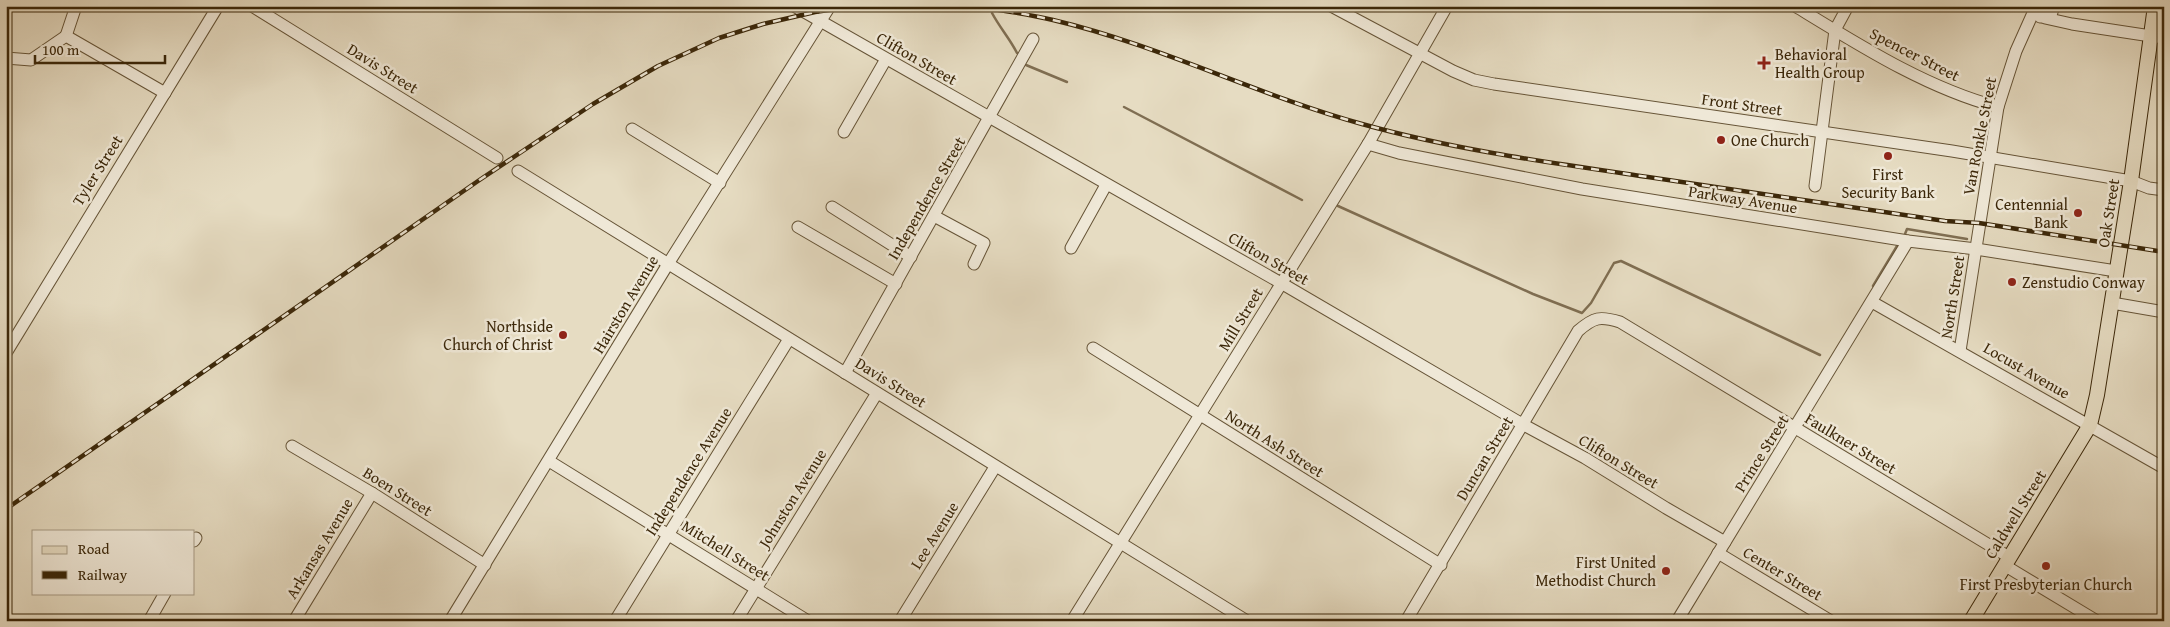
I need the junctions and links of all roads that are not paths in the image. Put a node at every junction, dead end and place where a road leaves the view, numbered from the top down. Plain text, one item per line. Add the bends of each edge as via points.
1 (76, 6) edge
2 (218, 6) edge
3 (252, 6) edge
4 (794, 6) edge
5 (830, 6) edge
6 (1330, 6) edge
7 (1446, 6) edge
8 (1795, 6) edge
9 (1848, 6) edge
10 (2054, 6) edge
11 (2155, 6) edge
12 (2035, 12) edge
13 (821, 22) junction
14 (2062, 22) junction
15 (1835, 30) junction
16 (66, 36) junction
17 (2157, 37) edge
18 (1033, 39) dead end
19 (1418, 54) junction
20 (6, 58) edge
21 (886, 59) junction
22 (165, 93) junction
23 (1998, 107) junction
24 (990, 118) junction
25 (632, 129) dead end
26 (844, 132) dead end
27 (1820, 132) junction
28 (1368, 144) junction
29 (1990, 156) junction
30 (497, 158) dead end
31 (518, 170) dead end
32 (2131, 181) junction
33 (720, 183) junction
34 (1106, 185) junction
35 (1815, 186) dead end
36 (2164, 190) edge
37 (832, 207) dead end
38 (934, 216) junction
39 (798, 227) dead end
40 (1908, 241) junction
41 (1071, 248) dead end
42 (1976, 249) junction
43 (911, 257) junction
44 (668, 264) junction
45 (974, 264) dead end
46 (2116, 271) junction
47 (1281, 283) junction
48 (896, 284) junction
49 (1872, 302) junction
50 (2112, 304) junction
51 (2164, 312) edge
52 (1596, 318) joint
53 (789, 339) junction
54 (1094, 348) dead end
55 (1960, 351) junction
56 (6, 353) edge
57 (845, 373) junction
58 (877, 393) junction
59 (1201, 416) junction
60 (1524, 425) junction
61 (2090, 425) junction
62 (1795, 428) junction
63 (292, 446) dead end
64 (549, 461) junction
65 (995, 467) junction
66 (2164, 468) edge
67 (372, 493) junction
68 (668, 534) junction
69 (1725, 542) junction
70 (1122, 543) junction
71 (1718, 553) junction
72 (2007, 561) junction
73 (1440, 564) junction
74 (485, 565) junction
75 (756, 588) junction
76 (164, 594) edge
77 (150, 621) edge
78 (294, 621) edge
79 (450, 621) edge
80 (615, 621) edge
81 (736, 621) edge
82 (808, 621) edge
83 (900, 621) edge
84 (1072, 621) edge
85 (1247, 621) edge
86 (1406, 621) edge
87 (1677, 621) edge
88 (1831, 621) edge
89 (1971, 621) edge
90 (2097, 621) edge

1 - 16 street
2 - 22 street, Tyler Street
3 - 30 street, Davis Street
4 - 13 street, Clifton Street
5 - 13 street, Hairston Avenue
6 - 19 street, Front Street
7 - 19 street, Mill Street
8 - 15 street, Spencer Street
9 - 15 street
10 - 12 street, Van Ronkle Street via 2051,15
10 - 14 street
11 - 17 main road, Oak Street
12 - 14 street
12 - 23 street, Van Ronkle Street via 2009,71
13 - 21 street, Clifton Street
13 - 33 street, Hairston Avenue
14 - 17 street
15 - 23 street, Spencer Street via 1952,92
15 - 27 street
16 - 20 street via 31,60
16 - 22 street
17 - 32 main road, Oak Street
18 - 24 street, Independence Street
19 - 27 street, Front Street via 1474,80 1494,84
19 - 28 street, Mill Street
21 - 24 street, Clifton Street
21 - 26 street
22 - 56 street, Tyler Street
23 - 29 street, Van Ronkle Street
24 - 34 street, Clifton Street
24 - 38 street, Independence Street
25 - 33 street
27 - 29 street, Front Street
27 - 35 street
28 - 40 street, Parkway Avenue via 1582,189
28 - 47 street, Mill Street
29 - 32 street, Front Street
29 - 42 street, Van Ronkle Street
31 - 44 street, Davis Street
32 - 36 street, Front Street
32 - 46 main road, Oak Street
33 - 44 street, Hairston Avenue
34 - 41 street
34 - 47 street, Clifton Street
37 - 43 street
38 - 43 street, Independence Street
38 - 45 street via 984,243
39 - 48 street
40 - 42 street, Parkway Avenue
40 - 49 street
42 - 46 street, Parkway Avenue
42 - 55 street, North Street
43 - 48 street, Independence Street
44 - 53 street, Davis Street
44 - 64 street, Hairston Avenue
46 - 50 main road, Oak Street
47 - 59 street, Mill Street
47 - 60 street, Clifton Street
48 - 57 street, Independence Street
49 - 55 street, Locust Avenue
49 - 62 street, Prince Street
50 - 51 street
50 - 61 main road, Oak Street
52 - 60 street, Duncan Street via 1578,331
52 - 62 street, Faulkner Street via 1620,322
53 - 57 street, Davis Street
53 - 68 street, Independence Avenue
54 - 59 street, North Ash Street
55 - 61 street, Locust Avenue
57 - 58 street, Davis Street
58 - 65 street, Davis Street
58 - 75 street, Johnston Avenue
59 - 70 street, Mill Street
59 - 73 street, North Ash Street
60 - 69 street, Clifton Street
60 - 73 street, Duncan Street
61 - 66 street, Locust Avenue
61 - 72 main road, Caldwell Street
62 - 69 street, Prince Street
62 - 72 street, Faulkner Street
63 - 67 street, Boen Street
64 - 68 street, Mitchell Street
64 - 74 street, Hairston Avenue
65 - 70 street, Davis Street
65 - 83 street, Lee Avenue
67 - 74 street, Boen Street
67 - 78 street, Arkansas Avenue
68 - 75 street, Mitchell Street
68 - 80 street, Independence Avenue
69 - 71 street, Prince Street
70 - 84 street, Mill Street
70 - 85 street, Davis Street
71 - 87 street, Prince Street
71 - 88 street, Center Street
72 - 89 main road, Caldwell Street
72 - 90 street, Faulkner Street
73 - 86 street, Duncan Street
74 - 79 street, Hairston Avenue
75 - 81 street, Johnston Avenue
75 - 82 street, Mitchell Street
76 - 77 street

